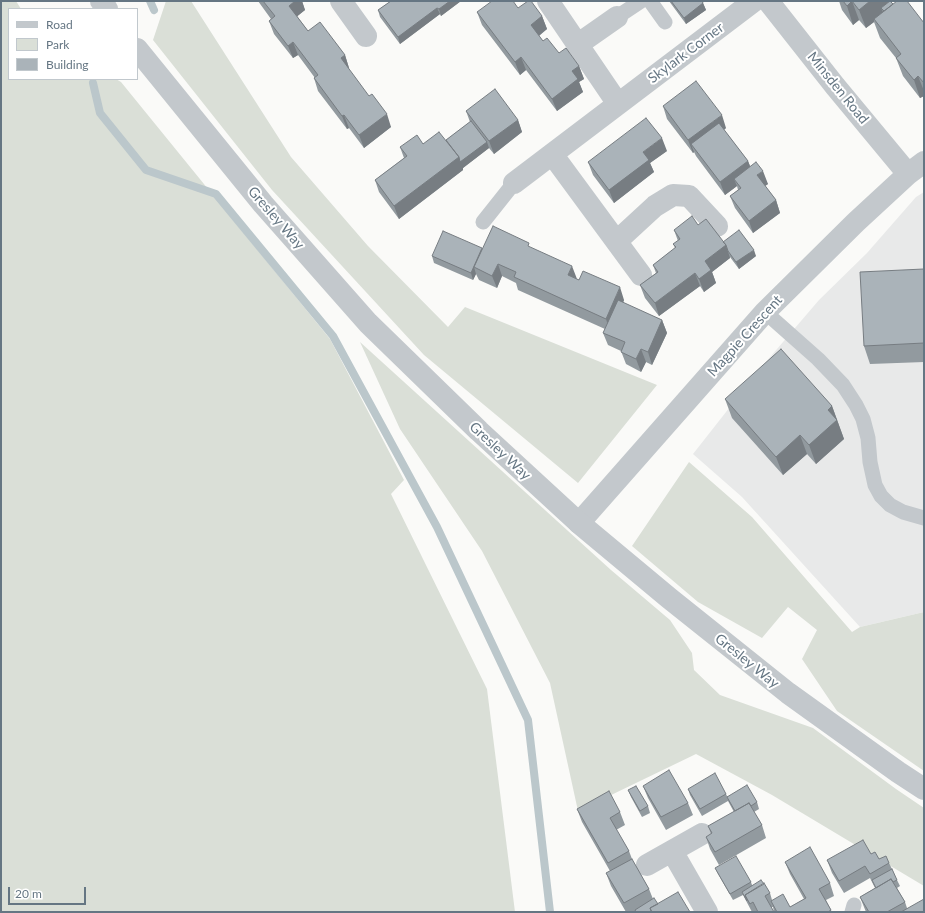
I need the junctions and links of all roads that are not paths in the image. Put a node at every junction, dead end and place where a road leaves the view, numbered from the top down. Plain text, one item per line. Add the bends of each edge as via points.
1 (341, 1) edge
2 (548, 1) edge
3 (641, 1) edge
4 (650, 1) edge
5 (754, 1) edge
6 (768, 1) edge
7 (617, 17) joint
8 (665, 22) dead end
9 (366, 36) dead end
10 (577, 45) junction
11 (138, 50) edge
12 (618, 104) junction
13 (552, 154) junction
14 (916, 168) edge
15 (514, 183) joint
16 (483, 222) dead end
17 (717, 226) dead end
18 (617, 241) junction
19 (642, 275) dead end
20 (765, 312) junction
21 (924, 518) edge
22 (579, 523) junction
23 (924, 789) edge
24 (702, 834) dead end
25 (672, 851) junction
26 (647, 865) dead end
27 (707, 912) edge

1 - 9 street
2 - 10 street
3 - 7 lane
4 - 8 lane
5 - 12 street, Skylark Corner
6 - 14 street, Minsden Road via 835,86
7 - 10 street
10 - 12 street
11 - 22 street, Gresley Way via 263,204 368,323 479,431
12 - 13 street, Skylark Corner
13 - 15 street, Skylark Corner
13 - 18 street
14 - 20 street, Magpie Crescent via 856,222
15 - 16 lane
17 - 18 street via 689,196 673,196 655,206
18 - 19 street
20 - 21 lane via 818,359 843,385 856,405 863,419 875,485 881,496 903,512
20 - 22 street, Magpie Crescent
22 - 23 street, Gresley Way via 788,693
24 - 25 street
25 - 26 street
25 - 27 street

